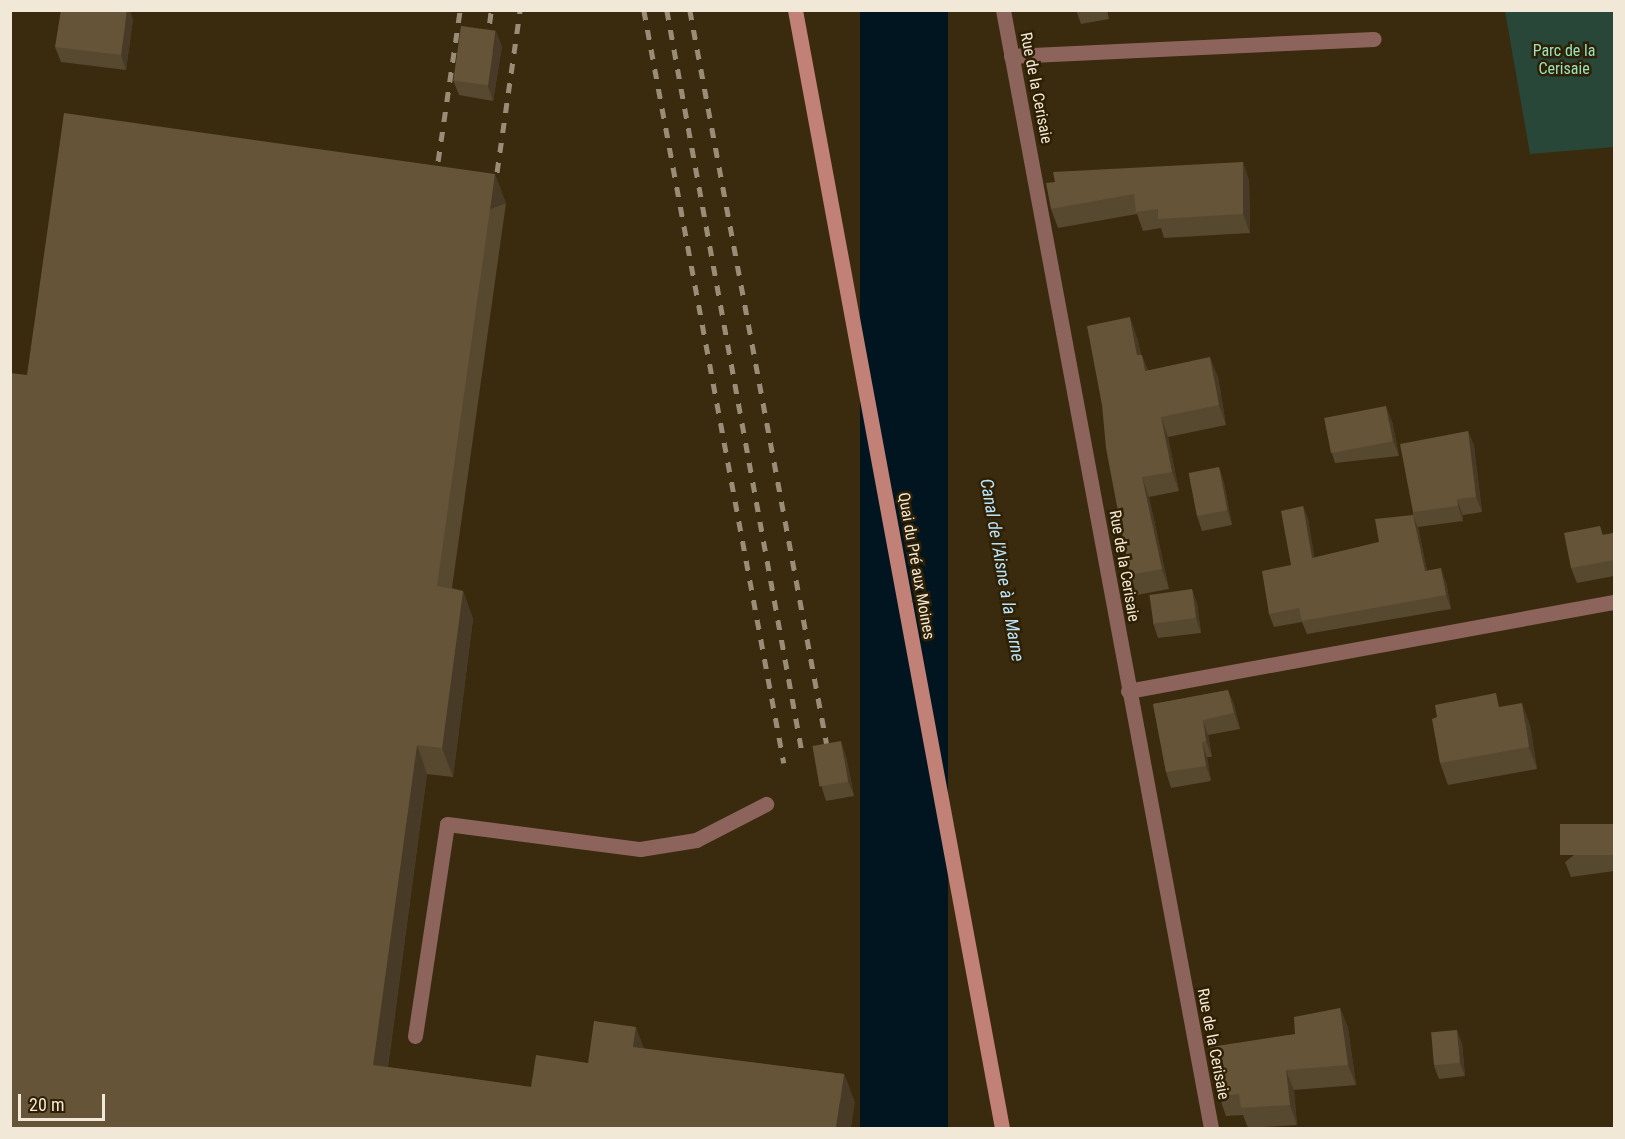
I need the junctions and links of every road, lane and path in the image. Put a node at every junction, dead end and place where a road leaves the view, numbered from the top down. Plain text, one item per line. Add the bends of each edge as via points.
1 (795, 10) edge
2 (1003, 10) edge
3 (1374, 39) dead end
4 (1011, 56) junction
5 (1614, 602) edge
6 (1128, 691) junction
7 (766, 804) dead end
8 (415, 1036) dead end
9 (1002, 1128) edge
10 (1211, 1128) edge

1 - 9 street, Quai du Pré aux Moines
2 - 4 street, Rue de la Cerisaie
3 - 4 street
4 - 6 street, Rue de la Cerisaie
5 - 6 street
6 - 10 street, Rue de la Cerisaie
7 - 8 street via 696,840 640,849 447,824

